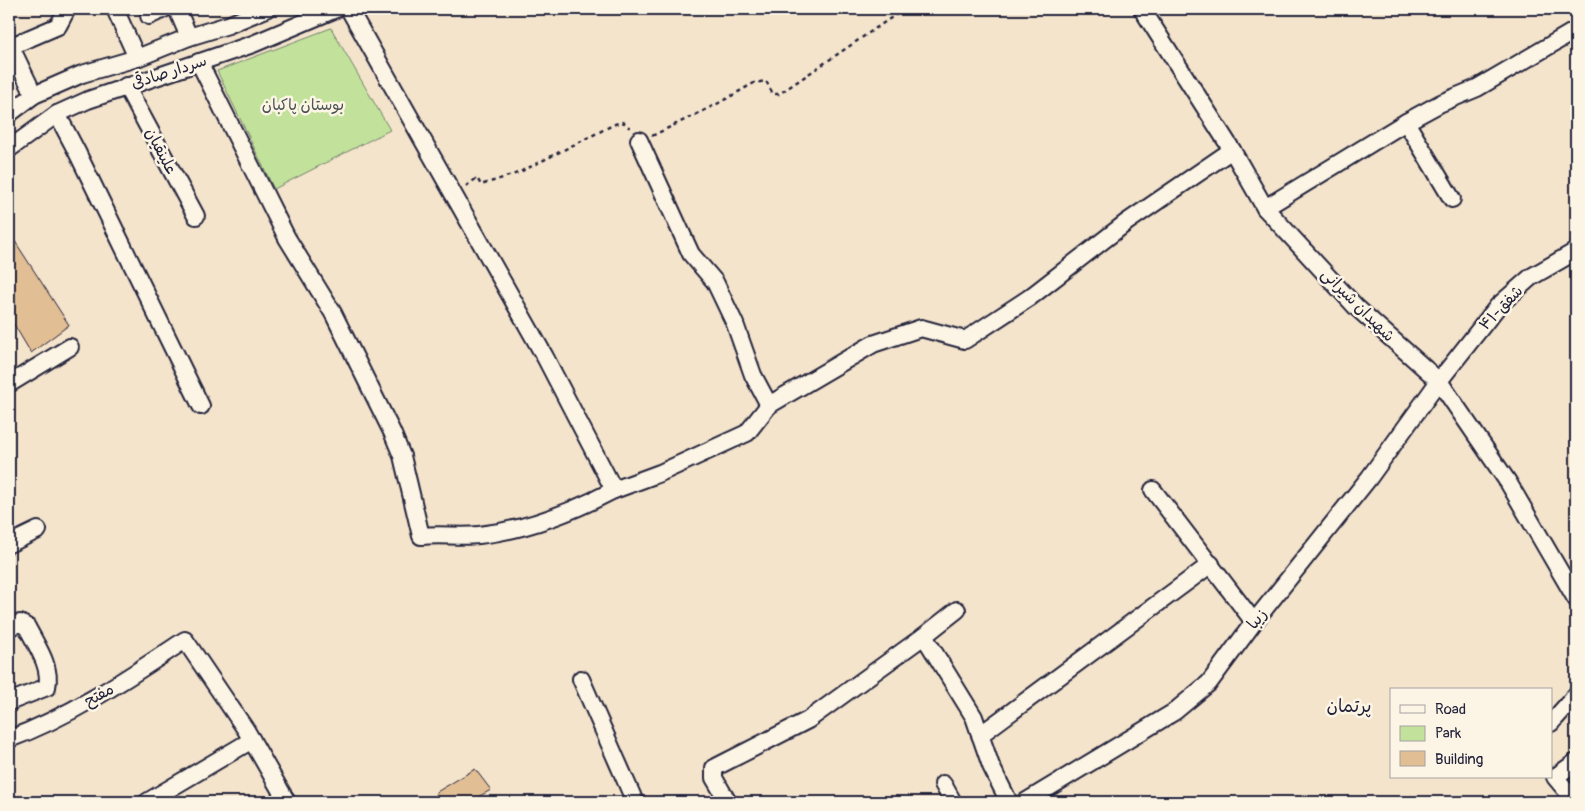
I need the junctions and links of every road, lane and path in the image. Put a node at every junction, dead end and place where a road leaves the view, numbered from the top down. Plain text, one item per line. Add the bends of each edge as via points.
1 (67, 9) edge
2 (115, 9) edge
3 (164, 9) edge
4 (177, 9) edge
5 (266, 9) edge
6 (336, 9) edge
7 (349, 9) edge
8 (904, 9) edge
9 (1142, 9) edge
10 (149, 16) dead end
11 (228, 26) junction
12 (1576, 30) edge
13 (189, 38) junction
14 (9, 45) edge
15 (239, 48) junction
16 (137, 58) junction
17 (199, 62) junction
18 (126, 86) junction
19 (34, 95) junction
20 (9, 114) edge
21 (57, 114) junction
22 (1406, 122) junction
23 (639, 140) junction
24 (9, 149) edge
25 (1232, 150) junction
26 (453, 194) junction
27 (1452, 199) dead end
28 (1265, 208) junction
29 (196, 216) dead end
30 (1576, 251) edge
31 (70, 347) dead end
32 (1439, 381) junction
33 (9, 384) edge
34 (769, 405) junction
35 (201, 406) dead end
36 (614, 490) junction
37 (1153, 490) dead end
38 (38, 530) dead end
39 (9, 544) edge
40 (1210, 564) junction
41 (1576, 599) edge
42 (957, 610) dead end
43 (1254, 622) junction
44 (9, 627) edge
45 (924, 636) junction
46 (581, 679) dead end
47 (1576, 695) edge
48 (9, 702) edge
49 (1552, 722) edge
50 (980, 735) junction
51 (9, 739) edge
52 (252, 740) junction
53 (1576, 762) edge
54 (943, 784) dead end
55 (147, 802) edge
56 (287, 802) edge
57 (635, 802) edge
58 (728, 802) edge
59 (953, 802) edge
60 (1009, 802) edge
61 (1025, 802) edge
62 (1576, 802) edge

1 - 14 street via 58,26
2 - 16 street
3 - 10 street
4 - 13 street
5 - 11 street
6 - 15 street, سردار صادقی
7 - 26 street
8 - 23 path via 779,94 773,94 766,81 754,83
9 - 25 street, شهیدان شیرانی
11 - 13 street
11 - 15 street
12 - 22 street via 1476,88
13 - 16 street
14 - 19 street
15 - 17 street, سردار صادقی
16 - 19 street via 82,74
17 - 18 street, سردار صادقی
17 - 36 street via 287,238 333,313 392,432 402,456 421,536 478,536 528,526 580,507
18 - 21 street, سردار صادقی
18 - 29 street, علینقیان
19 - 20 street
21 - 24 street, سردار صادقی
21 - 35 street
22 - 27 street
22 - 28 street
23 - 26 path via 624,122 615,124 518,172 481,185 478,178
23 - 34 street via 691,254 715,282 735,324 753,375
25 - 28 street, شهیدان شیرانی
25 - 34 street via 1127,222 1029,298 965,340 921,328 873,344
26 - 36 street
28 - 32 street, شهیدان شیرانی via 1356,307
30 - 32 street, شفق-۴۱ via 1531,277 1498,306
31 - 33 street
32 - 41 street, شهیدان شیرانی via 1508,482
32 - 43 street, زیبا via 1369,478
34 - 36 street via 748,433 660,474
37 - 40 street
38 - 39 street
40 - 43 street
40 - 50 street
42 - 45 street
43 - 61 street, زیبا via 1209,683 1174,712
44 - 48 street via 20,624 27,627 48,670 49,680 41,691
45 - 50 street via 974,717
45 - 58 street via 808,720 714,768 714,778
46 - 57 street
47 - 49 street
50 - 60 street
51 - 52 street, مفتح via 118,685 185,640
52 - 55 street
52 - 56 street
53 - 62 street via 1555,777
54 - 59 street

